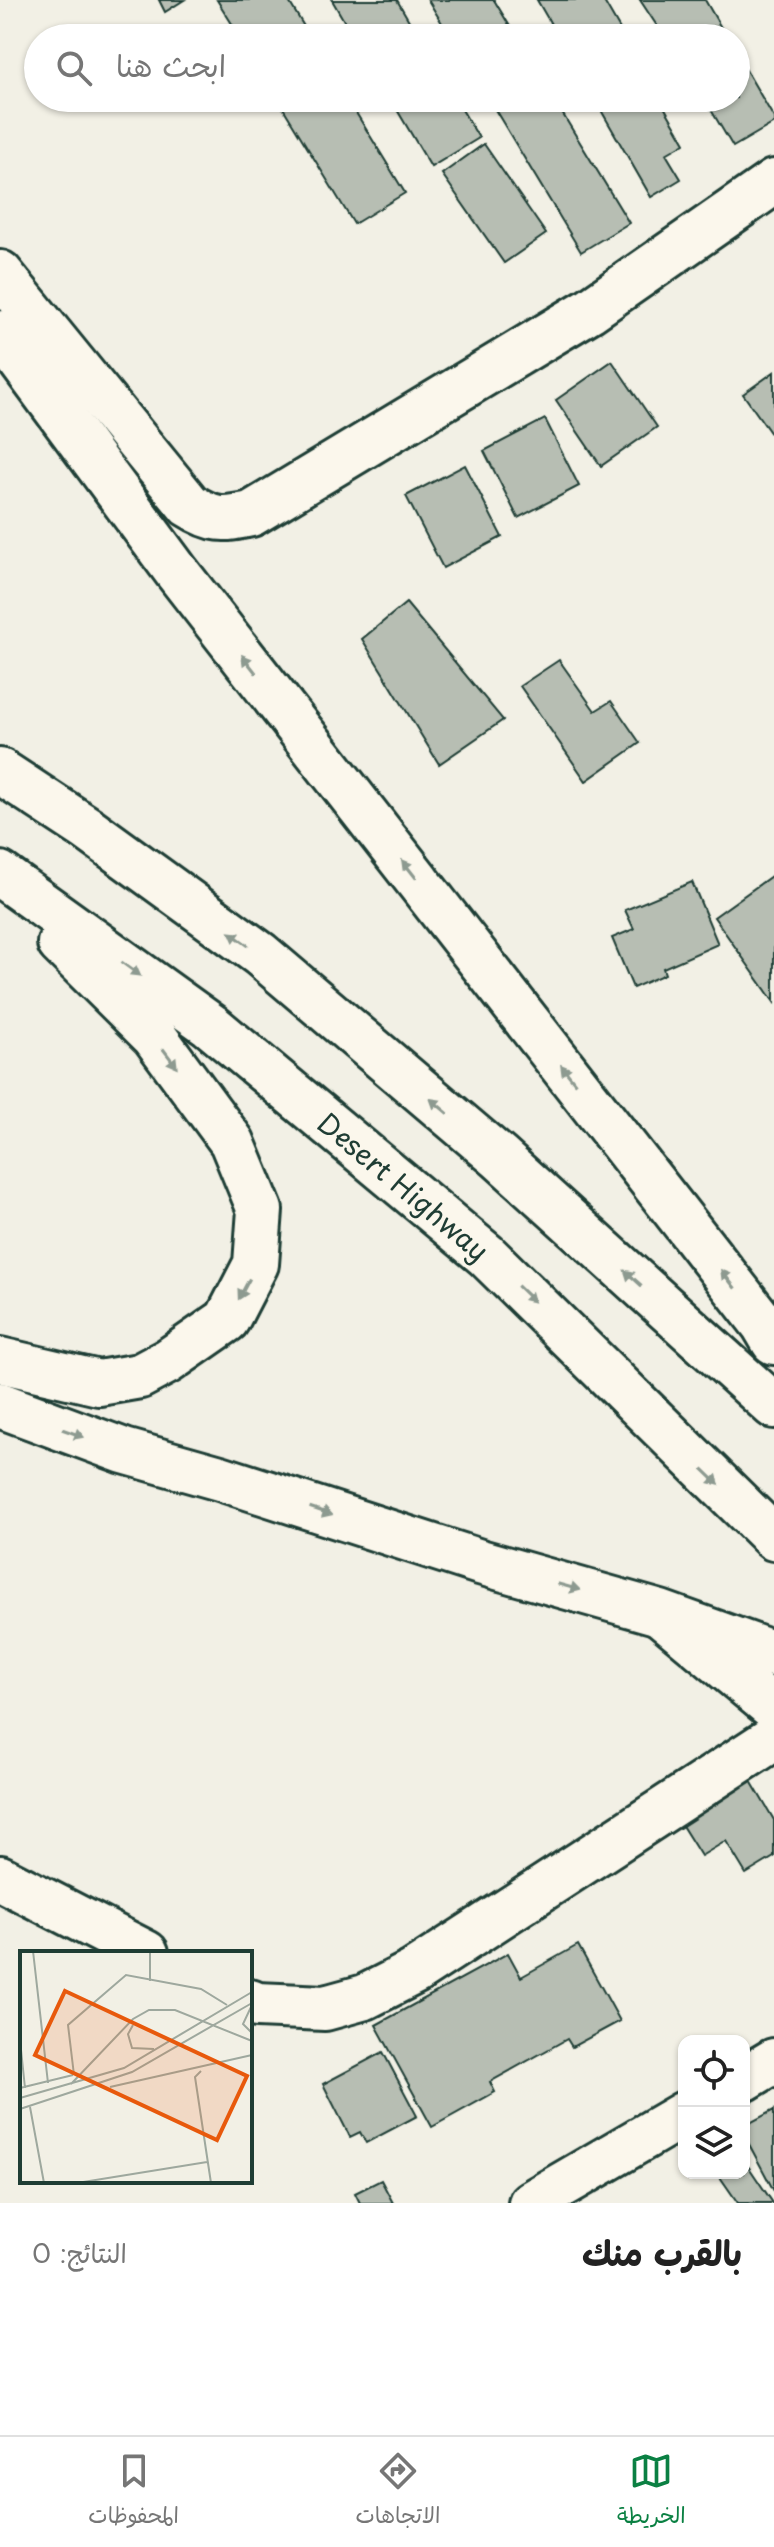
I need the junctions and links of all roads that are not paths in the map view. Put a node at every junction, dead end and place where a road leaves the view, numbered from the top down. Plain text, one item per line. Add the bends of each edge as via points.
1 (774, 182) edge
2 (0, 273) edge
3 (0, 333) edge
4 (0, 771) edge
5 (0, 874) edge
6 (0, 881) edge
7 (774, 1342) edge
8 (0, 1360) edge
9 (0, 1405) edge
10 (774, 1406) edge
11 (774, 1538) edge
12 (660, 1613) junction
13 (774, 1654) edge
14 (774, 1708) edge
15 (774, 1738) edge
16 (0, 1878) edge
17 (142, 1951) edge
18 (252, 2003) edge
19 (774, 2061) edge
20 (750, 2075) edge
21 (678, 2117) edge
22 (531, 2203) edge

1 - 2 main road via 590,310 251,514 223,520 189,505
7 -> 3 main road via 176,571
10 -> 4 main road via 499,1157 260,954
5 -> 11 main road, Desert Highway via 210,1025 486,1255
6 -> 8 main road via 154,1036 232,1142 260,1210 256,1264 227,1320 168,1361 140,1376 99,1383
9 -> 12 main road via 124,1451
12 - 13 main road
12 - 14 main road
15 - 18 main road via 377,1991 325,2008
16 - 17 main road
19 - 20 main road
21 - 22 main road

